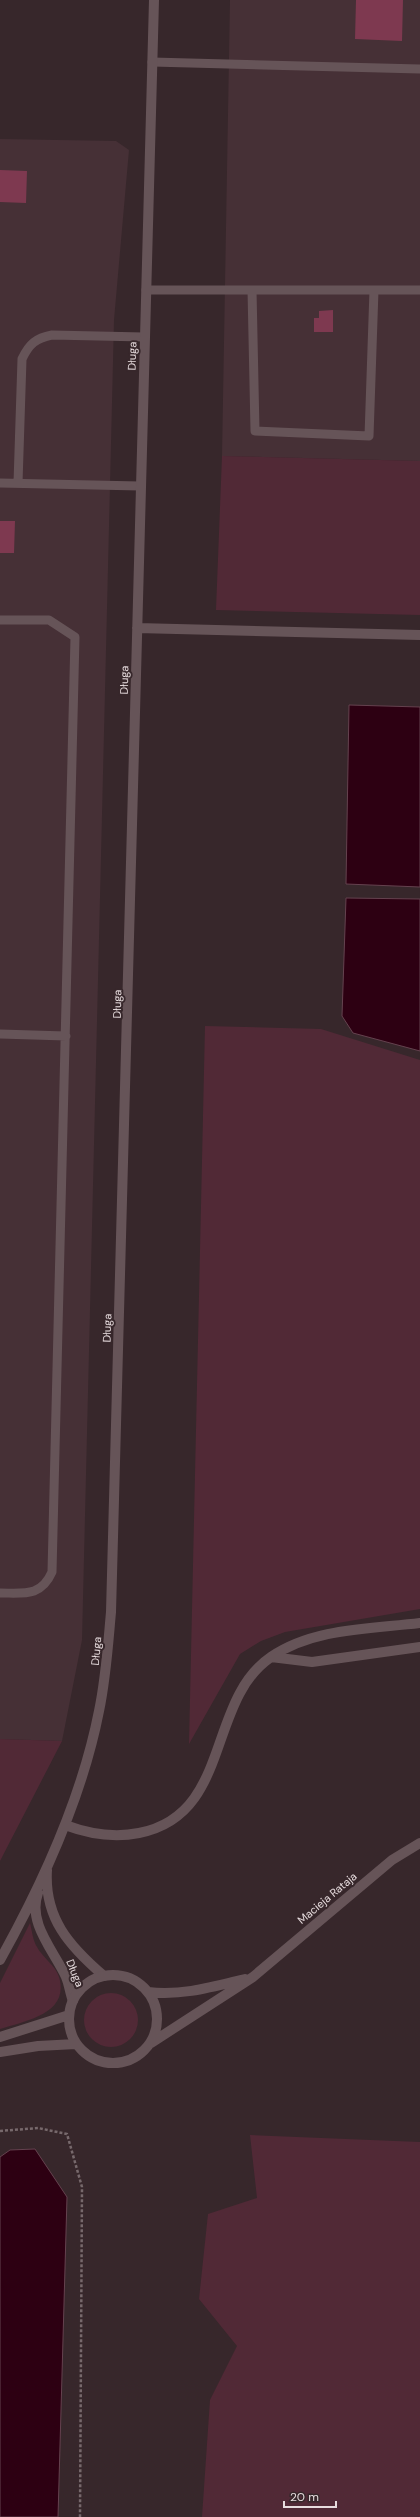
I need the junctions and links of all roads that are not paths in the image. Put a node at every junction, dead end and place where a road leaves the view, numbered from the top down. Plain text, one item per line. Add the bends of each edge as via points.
1 (154, 0) edge
2 (152, 62) junction
3 (420, 69) edge
4 (146, 290) junction
5 (252, 290) junction
6 (374, 290) junction
7 (420, 290) edge
8 (144, 337) junction
9 (0, 483) edge
10 (18, 483) junction
11 (140, 486) junction
12 (0, 620) edge
13 (137, 628) junction
14 (420, 635) edge
15 (0, 1034) edge
16 (66, 1036) junction
17 (0, 1593) edge
18 (420, 1623) edge
19 (420, 1647) edge
20 (271, 1657) junction
21 (65, 1825) junction
22 (420, 1843) edge
23 (47, 1864) junction
24 (0, 1960) edge
25 (104, 1976) junction
26 (253, 1977) junction
27 (148, 1992) junction
28 (73, 2001) junction
29 (69, 2015) junction
30 (0, 2037) edge
31 (151, 2043) junction
32 (76, 2044) junction
33 (0, 2052) edge

1 - 2 street, Długa
2 - 3 lane
2 - 4 street, Długa
4 - 5 lane
4 - 8 street, Długa
5 - 6 lane
5 - 6 lane via 255,431 369,436
6 - 7 lane
8 - 10 lane via 52,335 32,342 22,359
8 - 11 street, Długa
9 - 10 lane
10 - 11 lane
11 - 13 street, Długa
12 - 16 lane via 49,620 75,637
13 - 14 street
13 - 21 street, Długa via 111,1612 107,1666 99,1712 85,1768
15 - 16 lane
16 - 17 lane via 52,1572 47,1584 31,1593
18 - 20 street via 310,1637
19 - 20 street via 312,1662
20 - 21 street via 249,1678 228,1720 197,1797 180,1816 156,1830 130,1835 113,1836 83,1832
21 - 23 street, Długa
22 - 26 street, Macieja Rataja via 386,1865
23 - 24 street, Długa
23 - 25 street, Długa via 46,1887 56,1921 69,1942
23 - 28 street, Długa via 36,1896 35,1912 47,1943 67,1978
25 - 27 street via 128,1978
25 - 28 street via 85,1985
26 - 27 street, Macieja Rataja via 188,1993
26 - 31 street, Macieja Rataja
27 - 31 street via 155,2004 158,2017
28 - 29 street
29 - 30 street
29 - 32 street via 70,2030
31 - 32 street via 141,2054 128,2061 114,2064 99,2062 86,2055
32 - 33 street

